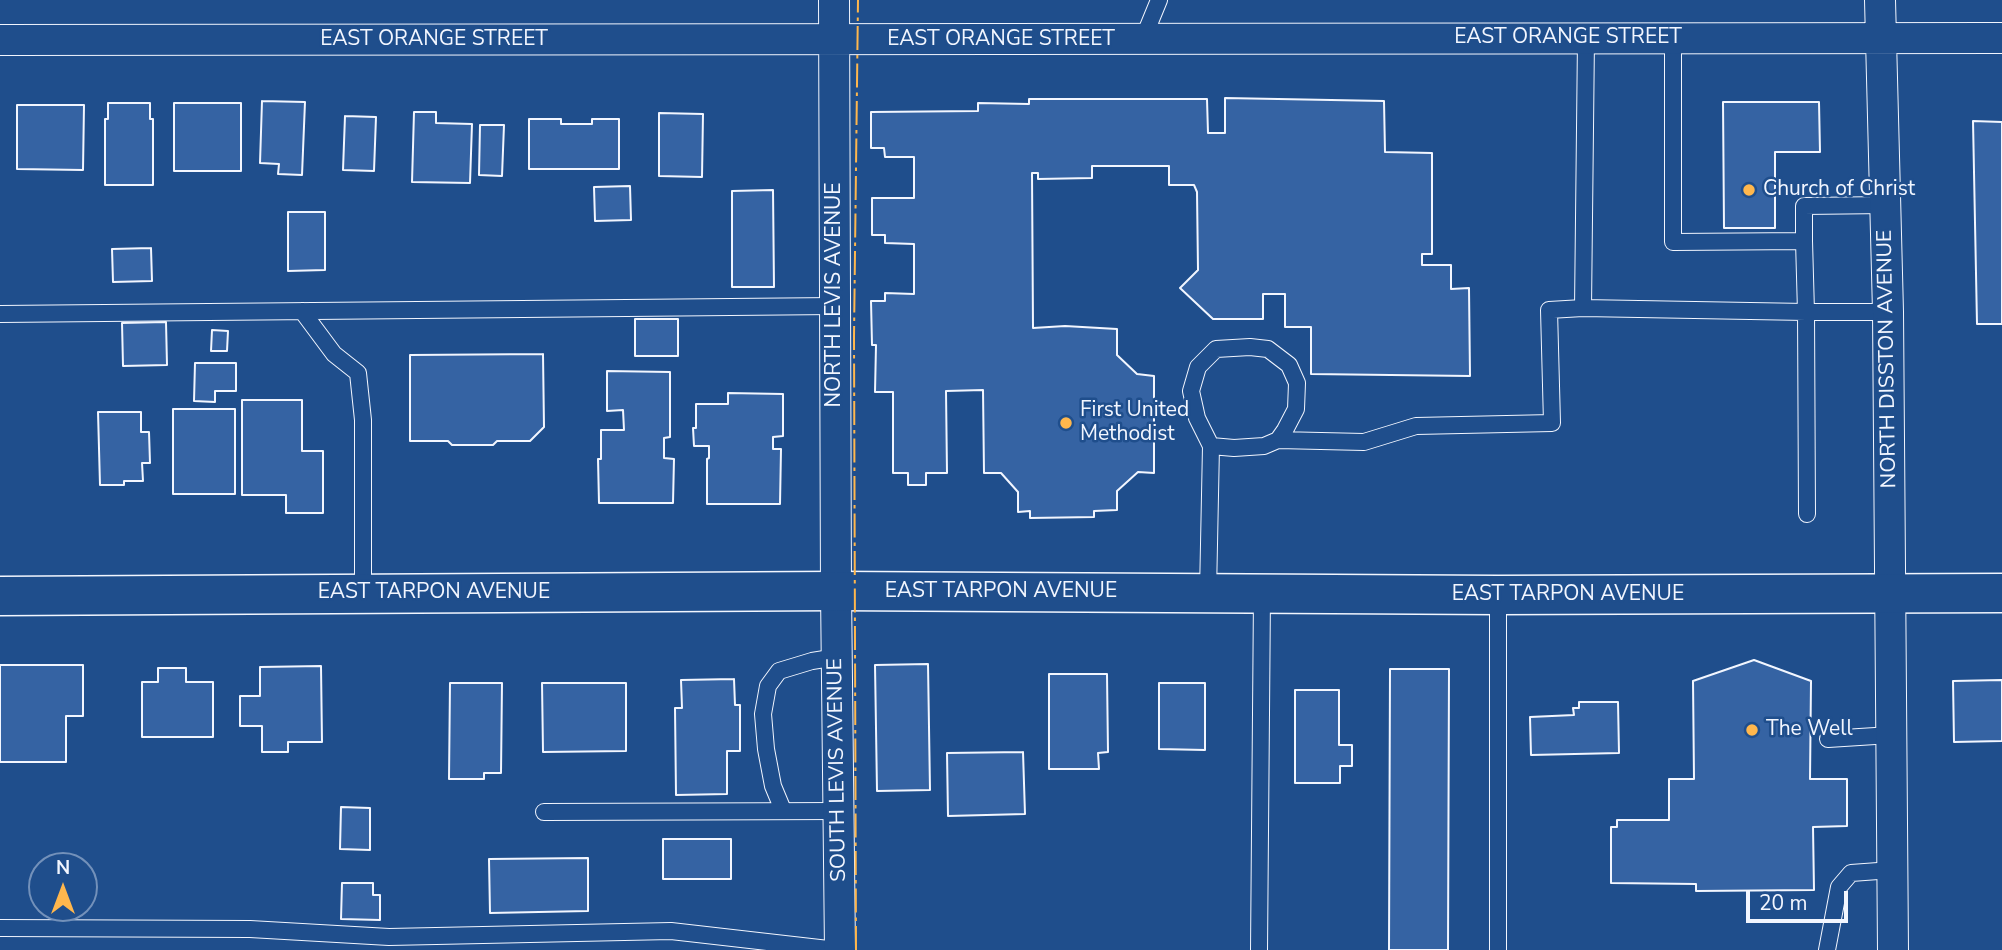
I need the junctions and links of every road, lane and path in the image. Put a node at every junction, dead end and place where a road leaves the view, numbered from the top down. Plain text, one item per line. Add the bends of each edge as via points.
1 (834, 0) edge
2 (1159, 0) edge
3 (1880, 0) edge
4 (1586, 38) junction
5 (1673, 38) junction
6 (1881, 38) junction
7 (2002, 38) edge
8 (1143, 39) junction
9 (0, 40) edge
10 (834, 40) junction
11 (1886, 205) junction
12 (1804, 241) junction
13 (835, 306) junction
14 (1583, 308) junction
15 (302, 311) junction
16 (1806, 312) junction
17 (1888, 312) junction
18 (0, 314) edge
19 (1278, 440) junction
20 (1212, 446) junction
21 (1807, 514) dead end
22 (836, 591) junction
23 (1208, 593) junction
24 (1890, 593) junction
25 (2002, 593) edge
26 (363, 594) junction
27 (1262, 594) junction
28 (0, 596) edge
29 (1498, 596) junction
30 (837, 657) junction
31 (1891, 736) junction
32 (1828, 739) dead end
33 (783, 810) junction
34 (839, 811) junction
35 (544, 812) dead end
36 (1892, 870) junction
37 (0, 928) edge
38 (839, 950) edge
39 (1259, 950) edge
40 (1498, 950) edge
41 (1827, 950) edge
42 (1893, 950) edge

1 - 10 street, NORTH LEVIS AVENUE
2 - 8 lane
3 - 6 street, NORTH DISSTON AVENUE
4 - 5 street, EAST ORANGE STREET
4 - 8 street, EAST ORANGE STREET
4 - 14 lane
5 - 6 street, EAST ORANGE STREET
5 - 12 lane via 1672,242
6 - 7 street, EAST ORANGE STREET
6 - 11 street, NORTH DISSTON AVENUE
8 - 10 street, EAST ORANGE STREET
9 - 10 street, EAST ORANGE STREET
10 - 13 street, NORTH LEVIS AVENUE
11 - 12 lane via 1804,206
11 - 17 street, NORTH DISSTON AVENUE
12 - 16 lane
13 - 15 lane
13 - 22 street, NORTH LEVIS AVENUE
14 - 16 lane
14 - 19 lane via 1549,310 1552,423 1416,426 1364,442
15 - 18 lane
15 - 26 lane via 334,354 358,373 363,420
16 - 17 lane
16 - 21 lane
17 - 24 street, NORTH DISSTON AVENUE
19 - 20 lane via 1264,446
19 - 20 lane via 1296,409 1297,383 1289,365 1268,349 1216,349 1198,367 1191,391 1197,418
20 - 23 lane
22 - 23 main road, EAST TARPON AVENUE
22 - 26 main road, EAST TARPON AVENUE
22 - 30 street, SOUTH LEVIS AVENUE
23 - 27 main road, EAST TARPON AVENUE
24 - 25 main road, EAST TARPON AVENUE
24 - 29 main road, EAST TARPON AVENUE
24 - 31 street, NORTH DISSTON AVENUE
26 - 28 main road, EAST TARPON AVENUE
27 - 29 main road, EAST TARPON AVENUE
27 - 39 lane
29 - 40 lane
30 - 33 lane via 779,671 768,686 763,713 766,749
30 - 34 street, SOUTH LEVIS AVENUE
31 - 32 lane
31 - 36 street, NORTH DISSTON AVENUE
33 - 34 lane
33 - 35 lane
34 - 38 street, SOUTH LEVIS AVENUE
36 - 41 lane via 1850,873 1839,887
36 - 42 street, NORTH DISSTON AVENUE
37 - 38 lane via 250,929 389,937 671,931

